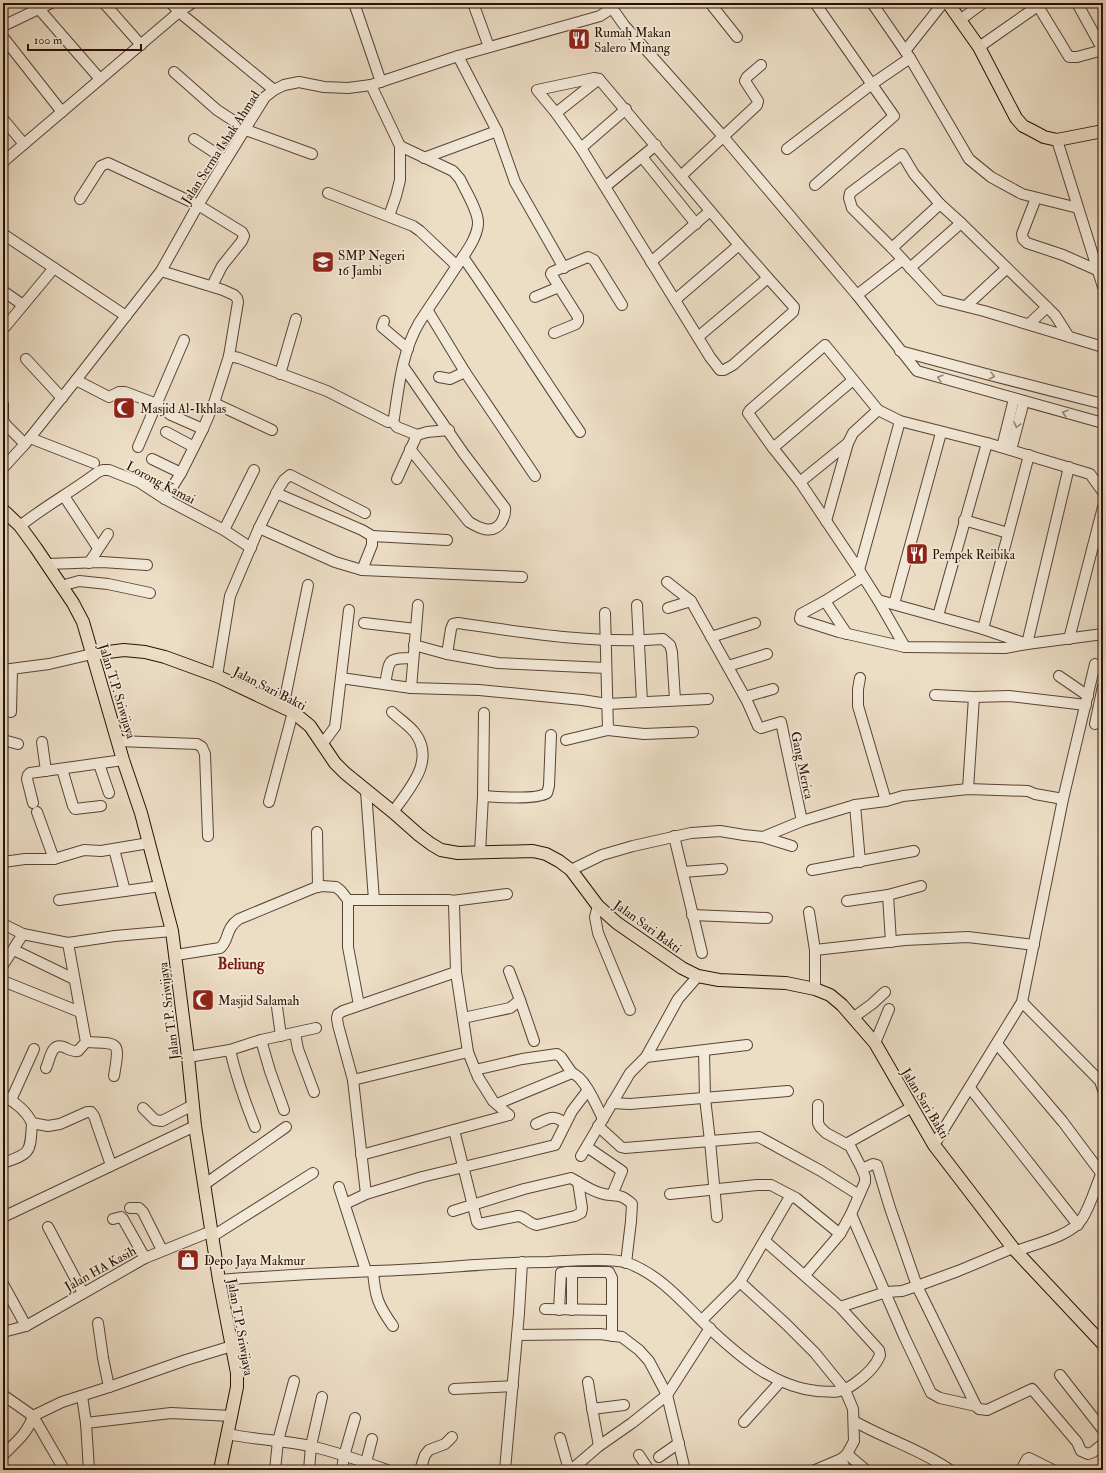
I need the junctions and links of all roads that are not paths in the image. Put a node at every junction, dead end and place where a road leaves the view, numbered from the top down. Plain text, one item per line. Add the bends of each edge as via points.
1 (51, 3) edge
2 (104, 3) edge
3 (171, 3) edge
4 (192, 3) edge
5 (354, 3) edge
6 (473, 3) edge
7 (710, 3) edge
8 (815, 3) edge
9 (872, 3) edge
10 (943, 3) edge
11 (948, 3) edge
12 (983, 3) edge
13 (1077, 3) edge
14 (1040, 4) edge
15 (614, 6) edge
16 (178, 8) edge
17 (39, 9) junction
18 (960, 20) junction
19 (3, 26) edge
20 (3, 37) edge
21 (737, 37) dead end
22 (141, 45) junction
23 (489, 47) junction
24 (979, 47) junction
25 (1103, 50) edge
26 (907, 55) junction
27 (458, 56) junction
28 (761, 65) dead end
29 (174, 72) dead end
30 (599, 78) junction
31 (100, 79) junction
32 (381, 82) junction
33 (872, 84) junction
34 (371, 86) junction
35 (274, 90) junction
36 (626, 109) junction
37 (62, 112) junction
38 (556, 113) junction
39 (3, 119) edge
40 (246, 130) junction
41 (497, 131) junction
42 (1103, 131) edge
43 (723, 137) junction
44 (194, 139) dead end
45 (1057, 140) junction
46 (24, 144) junction
47 (656, 145) junction
48 (400, 146) junction
49 (581, 148) junction
50 (787, 149) dead end
51 (312, 154) dead end
52 (642, 157) junction
53 (424, 158) junction
54 (226, 160) junction
55 (3, 162) edge
56 (681, 176) junction
57 (815, 184) dead end
58 (606, 186) junction
59 (328, 193) dead end
60 (1036, 198) junction
61 (80, 199) dead end
62 (940, 204) junction
63 (198, 205) junction
64 (1078, 208) junction
65 (710, 211) junction
66 (389, 216) junction
67 (961, 223) junction
68 (696, 224) junction
69 (3, 234) edge
70 (739, 246) junction
71 (892, 248) junction
72 (463, 257) junction
73 (902, 260) junction
74 (651, 262) junction
75 (456, 266) junction
76 (54, 268) junction
77 (564, 268) junction
78 (910, 268) junction
79 (1006, 268) junction
80 (161, 271) junction
81 (1098, 271) junction
82 (768, 278) junction
83 (212, 286) junction
84 (558, 287) junction
85 (1103, 287) edge
86 (3, 291) edge
87 (857, 295) junction
88 (535, 297) dead end
89 (675, 300) junction
90 (23, 305) junction
91 (622, 306) dead end
92 (966, 306) junction
93 (1047, 307) junction
94 (428, 311) junction
95 (126, 316) junction
96 (296, 319) dead end
97 (384, 320) dead end
98 (3, 324) edge
99 (1029, 324) junction
100 (554, 333) dead end
101 (698, 337) junction
102 (1070, 337) junction
103 (184, 340) dead end
104 (1103, 347) edge
105 (408, 349) junction
106 (900, 350) junction
107 (229, 356) junction
108 (26, 359) dead end
109 (403, 366) junction
110 (465, 372) junction
111 (280, 374) junction
112 (440, 377) dead end
113 (76, 380) junction
114 (853, 380) junction
115 (62, 398) junction
116 (1019, 400) junction
117 (214, 403) junction
118 (3, 404) edge
119 (156, 404) junction
120 (1103, 404) edge
121 (878, 410) junction
122 (392, 421) junction
123 (900, 422) junction
124 (1103, 423) edge
125 (203, 429) junction
126 (272, 430) dead end
127 (449, 430) junction
128 (166, 432) dead end
129 (580, 432) dead end
130 (942, 433) junction
131 (417, 435) junction
132 (28, 441) junction
133 (848, 443) junction
134 (987, 443) junction
135 (138, 447) dead end
136 (194, 447) junction
137 (773, 448) junction
138 (1006, 448) junction
139 (410, 449) junction
140 (1029, 455) junction
141 (152, 459) dead end
142 (94, 463) dead end
143 (1069, 467) junction
144 (3, 468) edge
145 (254, 470) dead end
146 (181, 473) junction
147 (536, 476) dead end
148 (397, 479) dead end
149 (800, 482) junction
150 (1103, 492) edge
151 (276, 493) junction
152 (64, 496) junction
153 (165, 499) junction
154 (1103, 507) edge
155 (3, 510) edge
156 (365, 513) dead end
157 (964, 520) junction
158 (826, 521) junction
159 (20, 526) junction
160 (259, 528) junction
161 (224, 530) junction
162 (1008, 533) junction
163 (108, 534) dead end
164 (372, 536) junction
165 (447, 540) dead end
166 (98, 548) junction
167 (251, 548) junction
168 (89, 563) junction
169 (47, 564) junction
170 (147, 565) dead end
171 (362, 570) junction
172 (861, 574) junction
173 (522, 577) dead end
174 (667, 582) dead end
175 (308, 585) dead end
176 (61, 586) junction
177 (150, 593) dead end
178 (878, 600) junction
179 (691, 601) junction
180 (825, 601) junction
181 (894, 604) junction
182 (418, 605) dead end
183 (637, 605) dead end
184 (668, 608) dead end
185 (349, 610) dead end
186 (605, 613) dead end
187 (938, 616) junction
188 (364, 623) dead end
189 (755, 623) dead end
190 (416, 629) junction
191 (983, 629) junction
192 (847, 634) junction
193 (1103, 634) edge
194 (711, 637) junction
195 (1069, 638) junction
196 (605, 640) junction
197 (639, 641) junction
198 (1027, 644) junction
199 (414, 645) junction
200 (905, 647) junction
201 (92, 654) junction
202 (447, 654) junction
203 (767, 654) dead end
204 (413, 658) junction
205 (1095, 664) dead end
206 (728, 666) junction
207 (606, 668) junction
208 (8, 670) edge
209 (217, 676) junction
210 (1059, 676) dead end
211 (341, 678) junction
212 (860, 678) dead end
213 (385, 684) junction
214 (1103, 686) edge
215 (410, 688) junction
216 (773, 689) dead end
217 (935, 695) dead end
218 (745, 697) junction
219 (974, 697) junction
220 (708, 699) dead end
221 (675, 700) junction
222 (1087, 700) junction
223 (642, 702) junction
224 (607, 704) junction
225 (288, 710) junction
226 (12, 712) dead end
227 (392, 712) dead end
228 (484, 712) dead end
229 (1095, 724) dead end
230 (608, 730) junction
231 (693, 732) dead end
232 (551, 735) dead end
233 (3, 740) edge
234 (566, 740) dead end
235 (118, 741) junction
236 (42, 742) dead end
237 (323, 743) junction
238 (18, 744) dead end
239 (124, 760) junction
240 (99, 764) junction
241 (62, 769) junction
242 (46, 771) junction
243 (968, 789) junction
244 (366, 791) junction
245 (110, 793) dead end
246 (483, 796) junction
247 (1063, 799) junction
248 (886, 801) junction
249 (269, 802) dead end
250 (855, 805) junction
251 (101, 806) dead end
252 (393, 812) junction
253 (802, 822) junction
254 (317, 832) dead end
255 (208, 836) dead end
256 (674, 836) junction
257 (763, 837) junction
258 (149, 843) junction
259 (792, 846) dead end
260 (114, 849) junction
261 (914, 851) dead end
262 (480, 853) junction
263 (54, 859) junction
264 (3, 862) edge
265 (860, 862) junction
266 (722, 869) dead end
267 (571, 870) junction
268 (812, 870) dead end
269 (682, 872) junction
270 (161, 886) junction
271 (921, 886) dead end
272 (318, 887) junction
273 (125, 891) junction
274 (507, 894) dead end
275 (888, 895) junction
276 (59, 900) dead end
277 (348, 900) junction
278 (374, 900) junction
279 (452, 901) junction
280 (847, 901) dead end
281 (598, 906) junction
282 (809, 912) dead end
283 (692, 915) junction
284 (767, 918) dead end
285 (3, 924) edge
286 (172, 931) junction
287 (23, 934) junction
288 (891, 942) junction
289 (68, 943) junction
290 (1034, 945) junction
291 (14, 950) junction
292 (814, 950) junction
293 (702, 953) dead end
294 (176, 954) junction
295 (3, 965) edge
296 (509, 971) dead end
297 (456, 972) junction
298 (698, 976) junction
299 (74, 979) junction
300 (3, 981) edge
301 (815, 989) junction
302 (885, 992) dead end
303 (520, 1000) junction
304 (1022, 1002) junction
305 (359, 1005) junction
306 (278, 1007) dead end
307 (889, 1009) dead end
308 (630, 1010) dead end
309 (80, 1012) junction
310 (854, 1017) junction
311 (463, 1018) junction
312 (316, 1028) dead end
313 (295, 1033) junction
314 (281, 1036) junction
315 (261, 1040) junction
316 (534, 1041) dead end
317 (86, 1042) junction
318 (875, 1043) junction
319 (997, 1044) junction
320 (747, 1045) dead end
321 (34, 1049) dead end
322 (230, 1050) junction
323 (704, 1051) junction
324 (468, 1052) junction
325 (188, 1057) junction
326 (646, 1057) junction
327 (46, 1068) dead end
328 (475, 1070) junction
329 (572, 1073) junction
330 (114, 1076) dead end
331 (353, 1080) junction
332 (970, 1088) junction
333 (588, 1090) junction
334 (1103, 1090) edge
335 (788, 1091) dead end
336 (314, 1092) dead end
337 (7, 1098) edge
338 (705, 1098) junction
339 (612, 1103) junction
340 (496, 1104) junction
341 (818, 1105) dead end
342 (193, 1106) junction
343 (912, 1107) junction
344 (143, 1108) dead end
345 (284, 1110) dead end
346 (600, 1122) junction
347 (32, 1123) junction
348 (565, 1123) junction
349 (536, 1124) dead end
350 (195, 1126) junction
351 (255, 1127) dead end
352 (286, 1127) dead end
353 (454, 1130) junction
354 (710, 1141) junction
355 (846, 1144) junction
356 (934, 1145) junction
357 (587, 1147) junction
358 (361, 1155) junction
359 (581, 1156) dead end
360 (3, 1163) edge
361 (111, 1165) junction
362 (463, 1168) junction
363 (862, 1169) junction
364 (1102, 1172) edge
365 (313, 1173) dead end
366 (578, 1182) junction
367 (204, 1184) junction
368 (339, 1187) dead end
369 (714, 1188) junction
370 (366, 1194) junction
371 (670, 1194) dead end
372 (859, 1194) junction
373 (612, 1195) junction
374 (792, 1197) junction
375 (345, 1204) junction
376 (472, 1205) junction
377 (130, 1208) dead end
378 (453, 1211) dead end
379 (851, 1214) junction
380 (3, 1216) edge
381 (717, 1218) dead end
382 (113, 1219) dead end
383 (1078, 1225) junction
384 (48, 1227) dead end
385 (212, 1233) junction
386 (840, 1234) junction
387 (765, 1241) junction
388 (1014, 1249) junction
389 (162, 1250) junction
390 (145, 1258) junction
391 (566, 1261) junction
392 (522, 1262) junction
393 (626, 1263) junction
394 (370, 1271) junction
395 (569, 1272) junction
396 (805, 1275) junction
397 (219, 1280) junction
398 (740, 1282) junction
399 (3, 1284) edge
400 (917, 1286) junction
401 (83, 1292) junction
402 (886, 1292) junction
403 (840, 1307) junction
404 (545, 1309) dead end
405 (559, 1310) junction
406 (572, 1310) junction
407 (611, 1310) junction
408 (702, 1320) junction
409 (98, 1323) dead end
410 (26, 1326) junction
411 (393, 1326) dead end
412 (710, 1328) junction
413 (3, 1332) edge
414 (517, 1335) junction
415 (612, 1336) junction
416 (1103, 1344) edge
417 (232, 1346) junction
418 (1060, 1375) dead end
419 (294, 1381) dead end
420 (588, 1382) dead end
421 (780, 1382) junction
422 (513, 1386) junction
423 (109, 1387) junction
424 (454, 1389) dead end
425 (845, 1390) junction
426 (3, 1395) edge
427 (667, 1395) junction
428 (82, 1396) junction
429 (322, 1397) dead end
430 (624, 1405) dead end
431 (976, 1406) junction
432 (592, 1409) junction
433 (33, 1416) junction
434 (232, 1416) junction
435 (355, 1418) dead end
436 (854, 1421) junction
437 (744, 1422) dead end
438 (86, 1423) junction
439 (1103, 1430) edge
440 (228, 1434) junction
441 (452, 1437) dead end
442 (560, 1438) dead end
443 (372, 1439) dead end
444 (278, 1441) junction
445 (679, 1443) junction
446 (1103, 1444) edge
447 (311, 1446) junction
448 (599, 1446) junction
449 (3, 1455) edge
450 (639, 1455) dead end
451 (344, 1456) junction
452 (844, 1456) junction
453 (659, 1457) dead end
454 (62, 1466) dead end
455 (364, 1466) edge
456 (819, 1469) edge
457 (89, 1470) edge
458 (220, 1470) edge
459 (275, 1470) edge
460 (309, 1470) edge
461 (342, 1470) edge
462 (387, 1470) edge
463 (420, 1470) edge
464 (506, 1470) edge
465 (570, 1470) edge
466 (649, 1470) edge
467 (685, 1470) edge
468 (846, 1470) edge
469 (866, 1470) edge
470 (950, 1470) edge
471 (1021, 1470) edge
472 (1053, 1470) edge

1 - 17 street
2 - 22 street
3 - 16 street
4 - 16 street
5 - 32 street
6 - 23 street
7 - 21 street
8 - 33 street
9 - 26 street
10 - 26 street
11 - 18 main road
12 - 18 street
13 - 25 street
14 - 24 street
14 - 25 street via 1070,57
15 - 23 street, Jalan Serma Ishak Ahmad via 600,16
15 - 43 street via 624,25
16 - 22 street
16 - 35 street
17 - 19 street
17 - 31 street
18 - 24 main road
20 - 37 street
22 - 31 street
23 - 27 street, Jalan Serma Ishak Ahmad
24 - 45 main road via 1016,118 1023,126 1044,137
26 - 33 street
26 - 60 street via 969,159 991,177 1022,194
27 - 32 street, Jalan Serma Ishak Ahmad
27 - 41 street
28 - 43 street via 745,81 758,100 757,105
29 - 40 street via 217,110
30 - 36 street
30 - 38 street
30 - 38 street via 536,90
31 - 37 street
32 - 34 street, Jalan Serma Ishak Ahmad
33 - 50 street
33 - 57 street via 894,116
34 - 35 street, Jalan Serma Ishak Ahmad via 348,88 299,82
34 - 48 street
35 - 40 street, Jalan Serma Ishak Ahmad via 265,97
36 - 47 street
36 - 49 street
37 - 46 street
38 - 49 street
39 - 46 street
40 - 51 street
40 - 54 street, Jalan Serma Ishak Ahmad
41 - 53 street
41 - 77 street via 515,182
42 - 45 main road
43 - 56 street
43 - 87 street
44 - 54 street
45 - 64 street
46 - 55 street
47 - 52 street
47 - 56 street
48 - 53 street
48 - 66 street via 400,180
49 - 58 street
52 - 58 street
52 - 68 street
53 - 72 street via 457,175 476,212 477,231
54 - 63 street, Jalan Serma Ishak Ahmad
56 - 65 street
58 - 74 street
59 - 66 street
60 - 64 street
60 - 81 street via 1022,234 1023,239 1027,243 1063,255
61 - 63 street via 101,166 108,163
62 - 67 street
62 - 71 street
62 - 71 street via 914,174 902,154 853,190 849,198 852,208
63 - 80 street, Jalan Serma Ishak Ahmad
63 - 83 street via 242,232 244,236 222,266
64 - 81 street
65 - 68 street
65 - 70 street
66 - 75 street via 416,228
67 - 78 street
67 - 79 street
68 - 74 street
69 - 76 street
70 - 82 street
70 - 89 street
71 - 73 street
72 - 75 street
72 - 129 street
73 - 78 street
73 - 87 street
74 - 89 street
75 - 94 street
76 - 90 street
76 - 95 street
77 - 84 street via 551,274
77 - 91 street via 588,257 592,258
78 - 92 street via 940,300
79 - 92 street
79 - 93 street
80 - 83 street
80 - 95 street, Jalan Serma Ishak Ahmad
81 - 85 street
82 - 101 street
82 - 101 street via 794,310 733,365 720,370
83 - 107 street via 234,295 238,302
84 - 88 street
84 - 100 street via 578,320 576,324
86 - 90 street
87 - 106 street
89 - 101 street
90 - 98 street via 5,327
92 - 99 street
93 - 99 street
93 - 102 street via 1055,314
94 - 105 street
94 - 110 street
95 - 113 street, Jalan Serma Ishak Ahmad
96 - 111 street
97 - 105 street via 382,327
99 - 102 street
102 - 104 street
103 - 119 street
105 - 109 street
116 -> 106 street via 916,371
106 -> 120 street
107 - 111 street
107 - 117 street
108 - 115 street
109 - 122 street
109 - 127 street
110 - 112 street via 450,379
110 - 147 street
111 - 122 street via 327,391 388,422
113 - 115 street, Jalan Serma Ishak Ahmad
113 - 119 street via 109,397 125,392
114 - 121 street
114 - 137 street
114 - 137 street via 825,345 748,413
115 - 132 street, Jalan Serma Ishak Ahmad
124 -> 116 street
116 - 138 street
117 - 125 street
117 - 126 street
118 - 132 street via 3,420 6,425
119 - 125 street via 172,415
119 - 135 street
121 - 123 street
121 - 133 street via 853,433
122 - 131 street via 397,427
123 - 130 street
123 - 172 street
125 - 136 street
127 - 131 street
127 - 139 street via 505,508 504,518 497,528 481,529 469,522
128 - 136 street
130 - 134 street
130 - 181 street
131 - 139 street
132 - 142 street
132 - 144 street, Jalan Serma Ishak Ahmad
133 - 149 street
133 - 158 street
134 - 138 street
134 - 157 street
136 - 146 street
137 - 149 street
138 - 140 street
139 - 148 street
140 - 143 street
140 - 162 street
141 - 146 street
143 - 150 street via 1090,474
143 - 198 street
145 - 161 street
146 - 153 street
149 - 158 street
151 - 156 street via 290,475
151 - 160 street
151 - 164 street
152 - 153 street, Lorong Kamai via 98,472 109,470 139,482
152 - 159 street, Lorong Kamai
152 - 166 street
153 - 161 street, Lorong Kamai
154 - 195 street
155 - 159 main road, Jalan T.P. Sriwijaya
157 - 162 street
157 - 187 street
158 - 172 street
159 - 169 main road, Jalan T.P. Sriwijaya
160 - 167 street
160 - 171 street via 335,562
161 - 167 street, Lorong Kamai
162 - 191 street
163 - 166 street
164 - 165 street
164 - 171 street via 372,544
166 - 168 street
167 - 209 street via 230,596
168 - 169 street
168 - 170 street
169 - 176 main road, Jalan T.P. Sriwijaya
171 - 173 street
172 - 178 street
172 - 180 street
174 - 179 street, Gang Merica
175 - 225 street
176 - 177 street via 79,581
176 - 201 main road, Jalan T.P. Sriwijaya via 83,622
178 - 181 street
178 - 200 street
179 - 184 street
179 - 194 street, Gang Merica
180 - 192 street
180 - 192 street via 801,614 800,619
181 - 187 street
182 - 190 street
183 - 197 street
185 - 211 street
186 - 196 street
187 - 191 street
188 - 190 street
189 - 194 street
190 - 199 street
191 - 198 street
192 - 200 street
193 - 195 street
194 - 206 street, Gang Merica
195 - 198 street
196 - 197 street
196 - 202 street via 530,634 458,623 453,624 451,629
196 - 207 street
197 - 221 street via 663,639 670,645
197 - 223 street
198 - 200 street via 1005,648
199 - 202 street
199 - 204 street
201 - 208 street
201 - 209 main road, Jalan Sari Bakti via 124,650 144,652
201 - 235 main road, Jalan T.P. Sriwijaya
202 - 207 street via 498,663
203 - 206 street
204 - 213 street via 394,658 390,661
204 - 215 street
205 - 222 street
206 - 218 street, Gang Merica
207 - 224 street
208 - 226 street
209 - 225 main road, Jalan Sari Bakti
210 - 222 street
211 - 213 street
211 - 237 street via 335,727
212 - 248 street via 858,706
213 - 215 street
214 - 229 street
215 - 224 street via 479,690
216 - 218 street
217 - 219 street
218 - 253 street, Gang Merica via 758,726 761,728 781,722
219 - 222 street
219 - 243 street
220 - 221 street
221 - 223 street
222 - 247 street
223 - 224 street
224 - 230 street
225 - 237 main road, Jalan Sari Bakti via 310,726
225 - 249 street
227 - 252 street via 414,732 420,742 422,754 420,773
228 - 246 street
230 - 231 street via 644,734
230 - 234 street
232 - 246 street via 547,793 521,797
233 - 238 street
235 - 239 main road, Jalan T.P. Sriwijaya
235 - 255 street via 197,744 202,747 205,754
236 - 242 street
237 - 244 main road, Jalan Sari Bakti via 335,763
239 - 240 street
239 - 258 main road, Jalan T.P. Sriwijaya
240 - 241 street
240 - 245 street
241 - 242 street
241 - 251 street via 75,808
242 - 263 street via 30,773 27,779
243 - 247 street via 1028,791
243 - 248 street via 903,796
244 - 252 main road, Jalan Sari Bakti
244 - 278 street
246 - 262 street
247 - 290 street
248 - 250 street
250 - 253 street
250 - 265 street
252 - 262 main road, Jalan Sari Bakti via 441,850
253 - 257 street
254 - 272 street
256 - 257 street via 720,831
256 - 267 street via 602,855
256 - 269 street
257 - 259 street
258 - 260 street
258 - 270 main road, Jalan T.P. Sriwijaya
260 - 263 street via 84,850
260 - 273 street
261 - 265 street
262 - 267 main road, Jalan Sari Bakti via 533,851 546,854
263 - 264 street
265 - 268 street
266 - 269 street
267 - 281 main road, Jalan Sari Bakti
269 - 283 street
270 - 273 street
270 - 286 main road, Jalan T.P. Sriwijaya
271 - 275 street
272 - 277 street via 336,887
272 - 294 street via 239,919 230,927 220,948
273 - 276 street
274 - 279 street
275 - 280 street
275 - 288 street
277 - 278 street
277 - 305 street via 348,947
278 - 279 street
279 - 297 street
281 - 298 main road, Jalan Sari Bakti via 617,923 682,968
281 - 308 street via 595,916 598,933
282 - 292 street
283 - 284 street
283 - 293 street
285 - 287 street
286 - 289 street
286 - 294 main road, Jalan T.P. Sriwijaya
287 - 289 street
287 - 291 street
288 - 290 street via 968,937
288 - 292 street
289 - 299 street
290 - 304 street
291 - 295 street
291 - 299 street
292 - 301 street
294 - 325 main road, Jalan T.P. Sriwijaya
296 - 303 street
297 - 305 street
297 - 311 street
298 - 301 main road, Jalan Sari Bakti via 719,980 786,983
298 - 326 street via 678,999
299 - 309 street
300 - 309 street
301 - 310 main road, Jalan Sari Bakti via 830,994
302 - 310 street
303 - 311 street via 510,1008
303 - 316 street
304 - 319 street
304 - 334 street via 1100,1081
305 - 331 street via 343,1011 337,1018
306 - 314 street
307 - 318 street
309 - 317 street
310 - 318 main road, Jalan Sari Bakti
311 - 324 street
312 - 313 street
313 - 314 street
313 - 336 street
314 - 315 street
315 - 322 street
315 - 345 street
317 - 327 street via 78,1051 62,1046 54,1048
317 - 330 street via 107,1043 117,1048
318 - 343 main road, Jalan Sari Bakti
319 - 332 street
319 - 364 street
320 - 323 street
321 - 337 street
322 - 325 street
322 - 351 street
323 - 326 street
323 - 338 street
324 - 328 street
324 - 331 street
325 - 342 main road, Jalan T.P. Sriwijaya
326 - 339 street via 630,1073
328 - 329 street via 557,1054
328 - 340 street
329 - 333 street via 577,1074
329 - 340 street
331 - 358 street
332 - 356 street
332 - 383 street
333 - 346 street
333 - 348 street
335 - 338 street
337 - 347 street via 25,1111
338 - 339 street
338 - 354 street
339 - 346 street
340 - 353 street via 509,1115
341 - 355 street via 820,1127
342 - 344 street via 162,1121 155,1120
342 - 350 main road, Jalan T.P. Sriwijaya
343 - 355 street
343 - 356 main road, Jalan Sari Bakti
346 - 354 street via 625,1148
346 - 357 street
347 - 360 street via 31,1146 26,1154
347 - 361 street via 48,1126 60,1124 91,1112
348 - 349 street via 552,1117
348 - 362 street via 555,1145
350 - 361 street
350 - 367 main road, Jalan T.P. Sriwijaya
352 - 367 street
353 - 358 street
353 - 362 street
354 - 369 street
354 - 372 street via 759,1137
355 - 363 street via 850,1146
356 - 388 main road, Jalan Sari Bakti
357 - 359 street
357 - 373 street via 622,1171
358 - 370 street
361 - 380 street
362 - 370 street
362 - 376 street
363 - 372 street via 865,1177
363 - 400 street via 876,1165
364 - 383 street
365 - 385 street, Jalan HA Kasih
366 - 373 street via 598,1193
366 - 376 street via 571,1178 518,1190
366 - 376 street via 581,1213 537,1225 518,1216 482,1225 476,1222
367 - 385 main road, Jalan T.P. Sriwijaya
368 - 375 street
369 - 371 street
369 - 374 street via 766,1184
369 - 381 street
370 - 375 street
372 - 379 street
373 - 393 street via 624,1197 632,1204
374 - 386 street
374 - 387 street
375 - 394 street
376 - 378 street
377 - 389 street via 139,1208 143,1212
379 - 386 street
379 - 402 street
382 - 390 street via 123,1219
383 - 388 street via 1058,1236
384 - 401 street
385 - 389 street, Jalan HA Kasih
385 - 397 main road, Jalan T.P. Sriwijaya
386 - 396 street
387 - 396 street
387 - 398 street
388 - 400 street
388 - 416 main road, Jalan Sari Bakti
389 - 390 street, Jalan HA Kasih
390 - 401 street, Jalan HA Kasih
391 - 392 street
391 - 393 street via 609,1260
391 - 395 street
392 - 394 street
392 - 414 street
393 - 408 street via 650,1273 683,1300
394 - 397 street
394 - 411 street via 380,1308
395 - 405 street via 560,1275
395 - 406 street
395 - 407 street via 609,1272 612,1278
396 - 403 street
397 - 417 main road, Jalan T.P. Sriwijaya
398 - 408 street
398 - 425 street via 815,1353
399 - 410 street
400 - 402 street via 902,1291
400 - 431 street
401 - 410 street, Jalan HA Kasih
402 - 403 street
402 - 431 street via 931,1393 940,1398
403 - 425 street via 879,1350 880,1355 861,1379
404 - 405 street
405 - 406 street
406 - 407 street
407 - 415 street
408 - 412 street
409 - 423 street
410 - 413 street, Jalan HA Kasih
412 - 421 street via 750,1363
412 - 427 street
414 - 415 street
414 - 422 street
415 - 427 street via 622,1337 639,1350 649,1361
417 - 423 street
417 - 434 main road, Jalan T.P. Sriwijaya via 237,1373
418 - 439 street
419 - 444 street
420 - 432 street
421 - 425 street via 812,1390
421 - 437 street
422 - 424 street
422 - 464 street
423 - 428 street
425 - 436 street via 853,1409
426 - 433 street
427 - 445 street
427 - 448 street
428 - 433 street via 62,1402
428 - 438 street
429 - 447 street
430 - 432 street
431 - 446 street via 978,1409 987,1410 1032,1389 1077,1442 1081,1451 1088,1454
432 - 448 street
433 - 449 street via 25,1434
433 - 454 street
434 - 438 street via 171,1413
434 - 440 main road, Jalan T.P. Sriwijaya
435 - 451 street
436 - 452 street via 854,1440
436 - 470 street via 935,1460
438 - 457 street
440 - 444 street
440 - 458 main road, Jalan T.P. Sriwijaya
441 - 463 street via 445,1444 429,1450
442 - 465 street
443 - 455 street
444 - 447 street
444 - 459 street
445 - 453 street
445 - 467 street
447 - 451 street
447 - 460 street
448 - 465 street
450 - 466 street
451 - 455 street
451 - 461 street
452 - 456 street
452 - 468 street
452 - 469 street
455 - 462 street
471 - 472 street via 1029,1458

